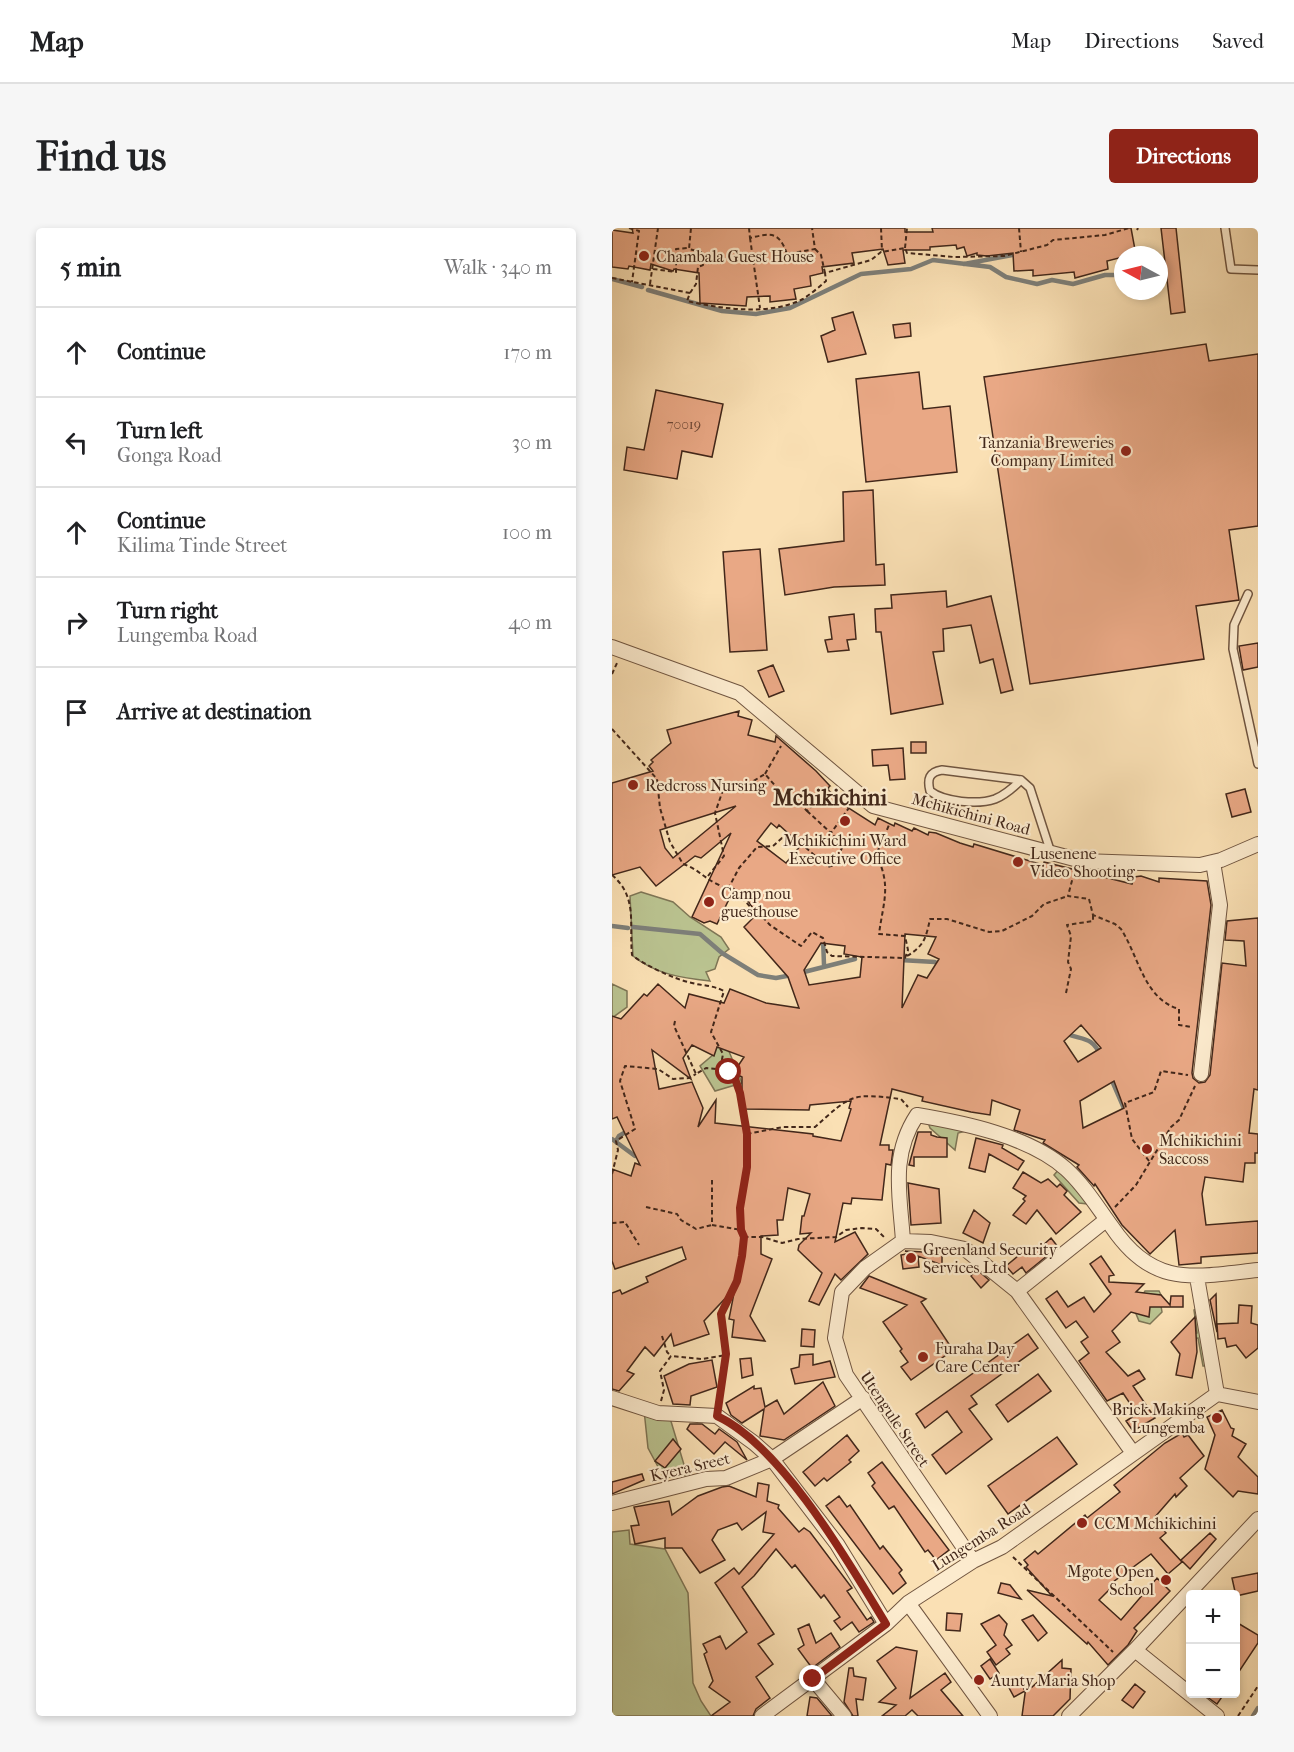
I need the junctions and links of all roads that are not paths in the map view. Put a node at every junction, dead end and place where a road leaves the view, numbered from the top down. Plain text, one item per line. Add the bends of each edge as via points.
1 (1225, 228) edge
2 (1258, 270) edge
3 (1248, 594) dead end
4 (612, 647) edge
5 (1255, 741) edge
6 (1258, 764) edge
7 (1022, 780) junction
8 (1258, 844) edge
9 (1051, 853) junction
10 (1214, 862) junction
11 (1199, 1075) road end
12 (1107, 1220) junction
13 (903, 1241) junction
14 (1258, 1270) edge
15 (1197, 1277) junction
16 (1017, 1291) junction
17 (1217, 1394) junction
18 (612, 1398) edge
19 (863, 1398) junction
20 (1258, 1402) edge
21 (1133, 1453) junction
22 (772, 1459) junction
23 (612, 1503) edge
24 (1258, 1519) edge
25 (973, 1561) junction
26 (908, 1604) junction
27 (886, 1624) junction
28 (1135, 1650) junction
29 (813, 1679) junction
30 (762, 1716) edge
31 (844, 1716) edge
32 (990, 1716) edge
33 (1069, 1716) edge
34 (1217, 1716) edge

1 - 2 lane via 1231,269
3 - 5 lane via 1234,625 1233,650
4 - 9 street, Mchikichini Road via 739,693 873,806
5 - 6 lane
7 - 7 lane via 942,770 934,771 928,783 930,791 944,798 987,801
7 - 9 lane via 1030,788
8 - 10 street, Mchikichini Road
9 - 10 street, Mchikichini Road via 1078,859 1200,865
10 - 11 street via 1220,905
12 - 13 street via 1066,1168 1038,1152 977,1125 917,1115 905,1134 898,1165
12 - 15 street via 1136,1258 1161,1271
12 - 16 street
13 - 16 street via 965,1249
13 - 19 street, Utengule Street via 866,1268 842,1292 835,1338 846,1375
14 - 15 street
15 - 17 street
16 - 21 street
17 - 20 street
17 - 21 street, Lungemba Road
18 - 22 street via 658,1413 717,1416
19 - 22 street, Kyera Sreet
19 - 25 street, Utengule Street
21 - 25 street, Lungemba Road via 1002,1547
22 - 23 street, Kyera Sreet via 726,1478 706,1479
22 - 27 street via 837,1544
24 - 28 street
25 - 26 street, Lungemba Road
26 - 27 street, Lungemba Road
26 - 32 street
27 - 29 street, Lungemba Road
28 - 33 street
28 - 34 street
29 - 30 street, Lungemba Road
29 - 31 street

